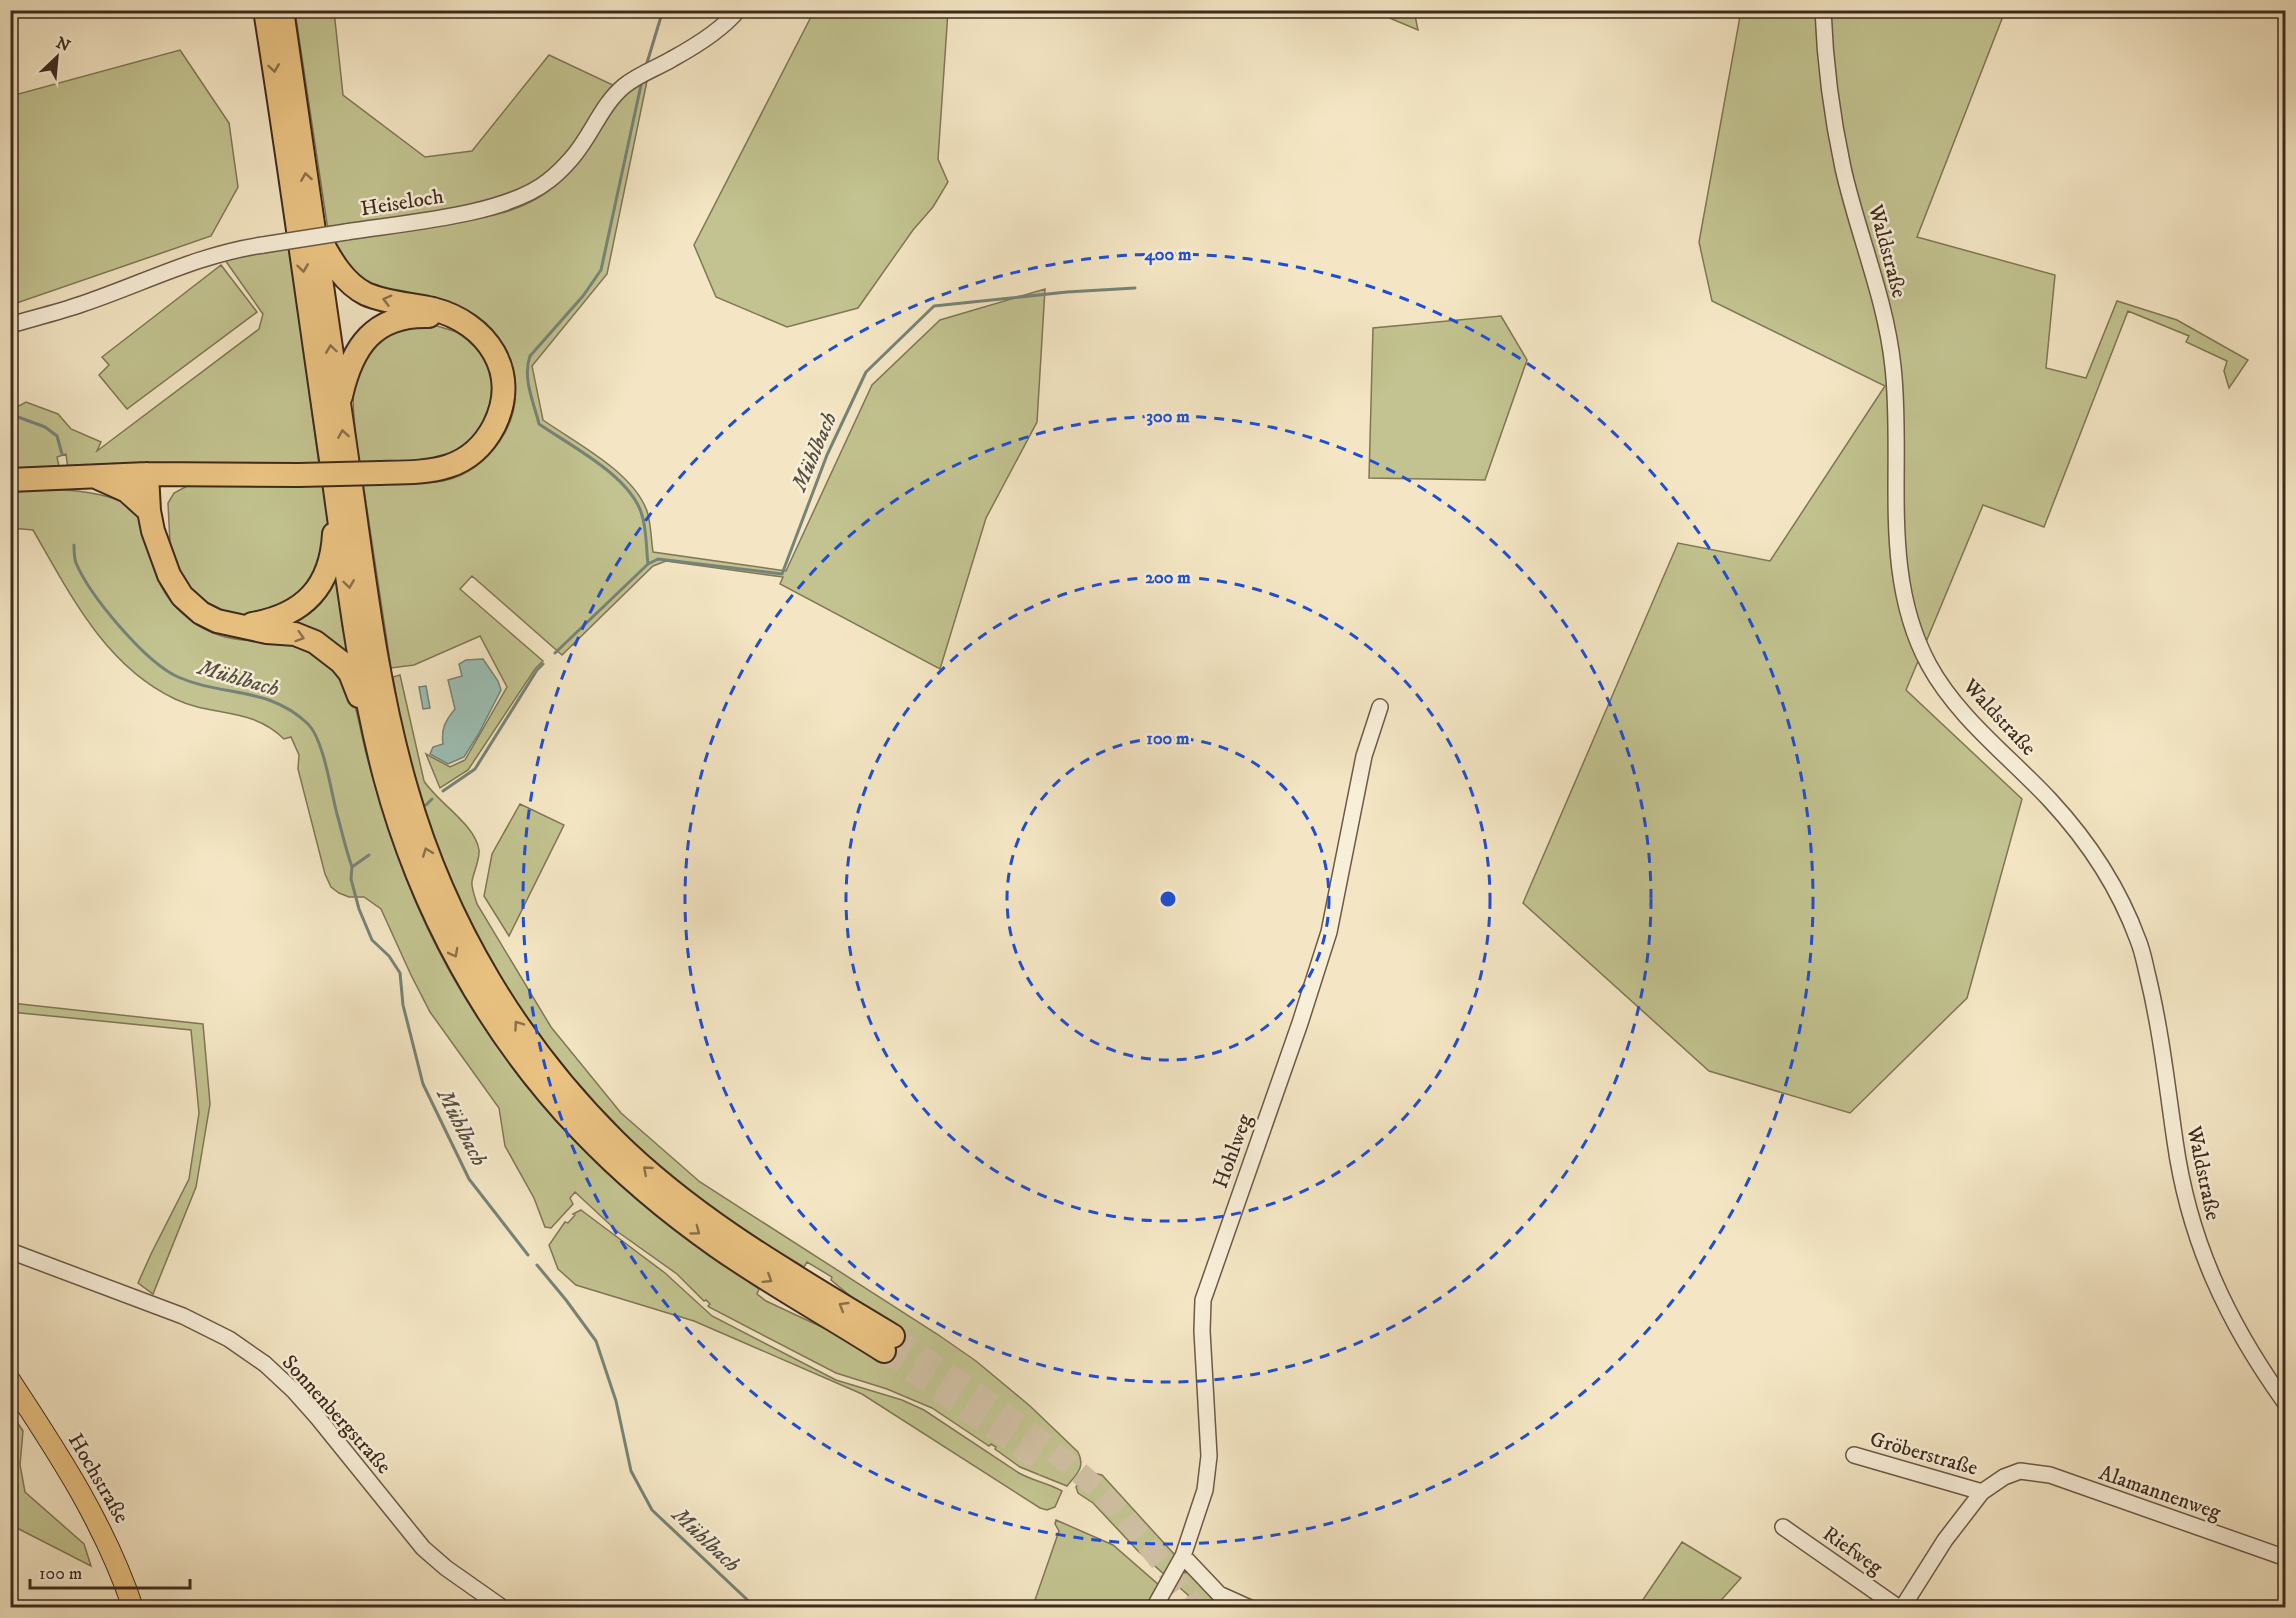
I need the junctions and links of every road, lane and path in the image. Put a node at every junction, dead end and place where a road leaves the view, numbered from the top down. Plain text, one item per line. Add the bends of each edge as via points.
1 (265, 10) edge
2 (282, 10) edge
3 (738, 10) edge
4 (1823, 10) edge
5 (313, 225) junction
6 (463, 322) junction
7 (10, 325) edge
8 (339, 407) junction
9 (155, 474) junction
10 (94, 477) junction
11 (10, 480) edge
12 (337, 506) junction
13 (149, 511) junction
14 (162, 551) junction
15 (243, 626) junction
16 (1380, 707) dead end
17 (377, 745) junction
18 (10, 1251) edge
19 (10, 1380) edge
20 (2286, 1404) edge
21 (1854, 1455) dead end
22 (1982, 1492) junction
23 (1783, 1527) dead end
24 (1183, 1556) junction
25 (2286, 1558) edge
26 (133, 1608) edge
27 (503, 1608) edge
28 (1154, 1608) edge
29 (1250, 1608) edge
30 (1901, 1608) edge

1 -> 12 highway
5 -> 2 highway
3 - 7 street, Heiseloch, bridge via 673,59 622,87 572,157 547,182 530,192 464,214 237,250
4 - 20 street, Waldstraße via 1826,63 1844,170 1893,365 1898,442 1896,531 1901,582 1913,631 1947,694 2051,801 2101,865 2126,912 2140,944 2155,1004 2182,1181 2197,1238 2242,1337
6 -> 5 highway via 434,310 388,301 351,284 338,270
8 -> 5 highway
6 - 8 highway via 410,315 374,332 349,366
6 - 9 highway, bridge via 492,349 501,364 504,381 497,420 488,437 460,463 441,470 380,473
17 -> 8 highway via 402,832 446,938 495,1021 578,1128 680,1220 732,1256 888,1343 692,1207 646,1170 558,1079 486,976 434,870 400,766 382,688
9 - 10 highway
9 - 13 highway
9 - 14 highway via 165,524
10 - 11 highway
10 - 13 highway via 127,491
12 - 15 highway via 333,551 314,594 280,617
12 -> 17 highway
13 - 14 highway
14 - 15 highway via 174,585 191,606 217,621
15 -> 17 highway via 305,638 334,655 350,673
16 - 24 street, Hohlweg via 1365,756 1329,932 1203,1300 1208,1475
18 - 27 street, Sonnenbergstraße via 183,1316 229,1339 265,1364 318,1418 423,1548
19 - 26 main road, Hochstraße via 90,1507 122,1574
21 - 22 street, Gröberstraße
22 - 25 street, Alamannenweg via 2020,1471 2050,1475
22 - 30 street
23 - 30 street, Riefweg
24 - 28 street, Hohlweg
24 - 29 street via 1219,1594

